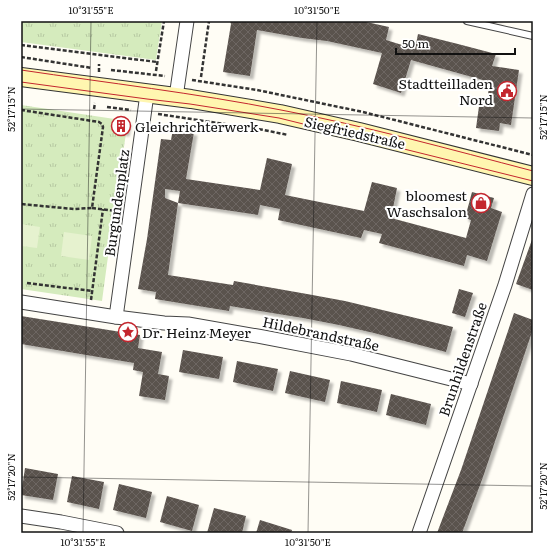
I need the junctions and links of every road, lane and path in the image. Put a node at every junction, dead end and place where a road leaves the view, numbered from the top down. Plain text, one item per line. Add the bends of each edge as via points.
1 (164, 21) edge
2 (187, 21) edge
3 (209, 21) edge
4 (467, 21) edge
5 (533, 36) edge
6 (21, 44) edge
7 (21, 57) edge
8 (158, 62) junction
9 (99, 64) dead end
10 (99, 69) junction
11 (156, 71) dead end
12 (21, 77) edge
13 (201, 77) dead end
14 (178, 78) junction
15 (148, 94) junction
16 (176, 98) junction
17 (95, 105) dead end
18 (94, 109) dead end
19 (21, 110) edge
20 (163, 115) dead end
21 (292, 136) dead end
22 (528, 154) dead end
23 (533, 155) edge
24 (533, 176) edge
25 (533, 194) edge
26 (21, 204) edge
27 (92, 208) junction
28 (103, 209) junction
29 (117, 211) dead end
30 (27, 283) dead end
31 (92, 291) junction
32 (21, 302) edge
33 (90, 302) dead end
34 (116, 317) junction
35 (471, 384) junction
36 (21, 516) edge
37 (117, 533) edge
38 (419, 533) edge

1 - 8 path
2 - 14 street
3 - 13 path
4 - 5 lane
6 - 8 path
7 - 10 path
8 - 11 path
9 - 10 path
10 - 14 path
12 - 15 street, Siegfriedstraße
14 - 16 street
15 - 16 street, Siegfriedstraße
15 - 34 street, Burgundenplatz
16 - 24 street, Siegfriedstraße via 280,114
17 - 18 path
19 - 27 path via 102,124
20 - 21 path
22 - 23 path
25 - 35 street, Brunhildenstraße
26 - 27 path via 74,209
27 - 28 path
28 - 29 path
28 - 31 path
30 - 31 path
31 - 33 path
32 - 34 street, Hildebrandstraße
34 - 35 street, Hildebrandstraße via 188,324 270,338 351,354
35 - 38 street, Brunhildenstraße
36 - 37 street

